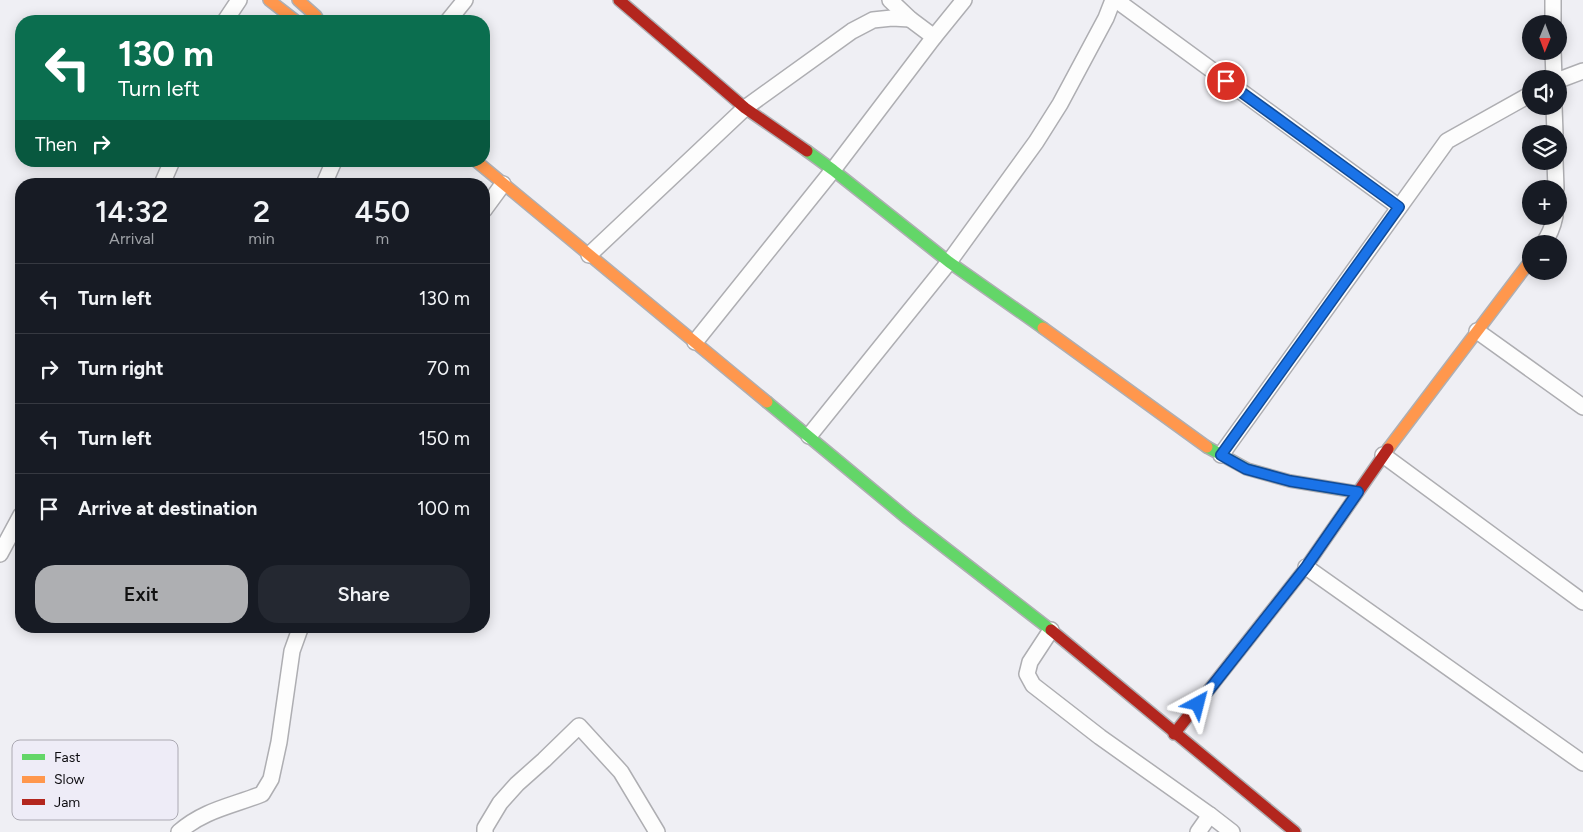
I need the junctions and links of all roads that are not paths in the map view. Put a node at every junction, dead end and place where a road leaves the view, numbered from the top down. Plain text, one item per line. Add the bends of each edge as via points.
1 (239, 0) edge
2 (269, 0) edge
3 (298, 0) edge
4 (465, 0) edge
5 (619, 0) edge
6 (890, 0) edge
7 (964, 0) edge
8 (1114, 0) edge
9 (1553, 0) edge
10 (229, 15) edge
11 (288, 15) edge
12 (315, 15) edge
13 (453, 15) edge
14 (1553, 15) edge
15 (910, 19) junction
16 (934, 37) junction
17 (1583, 71) edge
18 (1567, 77) edge
19 (1522, 99) edge
20 (745, 108) junction
21 (483, 167) edge
22 (833, 170) junction
23 (503, 184) junction
24 (490, 202) edge
25 (1399, 207) junction
26 (589, 255) junction
27 (949, 262) junction
28 (1522, 272) edge
29 (1477, 331) junction
30 (695, 342) junction
31 (1583, 407) edge
32 (809, 436) junction
33 (1221, 455) junction
34 (1383, 455) junction
35 (1358, 492) junction
36 (15, 526) edge
37 (0, 554) edge
38 (1306, 567) junction
39 (1583, 602) edge
40 (1051, 630) junction
41 (299, 633) edge
42 (1174, 734) junction
43 (1583, 763) edge
44 (1210, 815) junction
45 (179, 832) edge
46 (485, 832) edge
47 (657, 832) edge
48 (1198, 832) edge
49 (1232, 832) edge
50 (1294, 832) edge

1 - 10 street
2 - 11 main road
3 - 12 main road
4 - 13 street
5 - 20 main road
6 - 15 street
7 - 16 street
8 - 25 street
8 - 27 street via 1060,104
9 - 14 street
15 - 16 street
15 - 20 street via 873,20 852,31
16 - 22 street
17 - 18 street
19 - 25 street via 1447,141
20 - 22 main road
20 - 26 street
21 - 23 main road
22 - 27 main road
22 - 30 street
23 - 24 street
23 - 26 main road
25 - 33 street
26 - 30 main road
27 - 32 street
27 - 33 main road
28 - 29 main road
29 - 31 street
29 - 34 main road
30 - 32 main road
32 - 40 main road via 908,519
33 - 35 main road via 1255,472
34 - 35 main road
34 - 39 street
35 - 38 main road
36 - 37 street
38 - 42 main road
38 - 43 street
40 - 42 main road
40 - 44 street via 1030,662 1028,674 1033,685
41 - 45 street via 292,652 271,779 262,794 216,809
42 - 50 main road
44 - 48 street
44 - 49 street
46 - 47 street via 500,803 579,726 621,772

